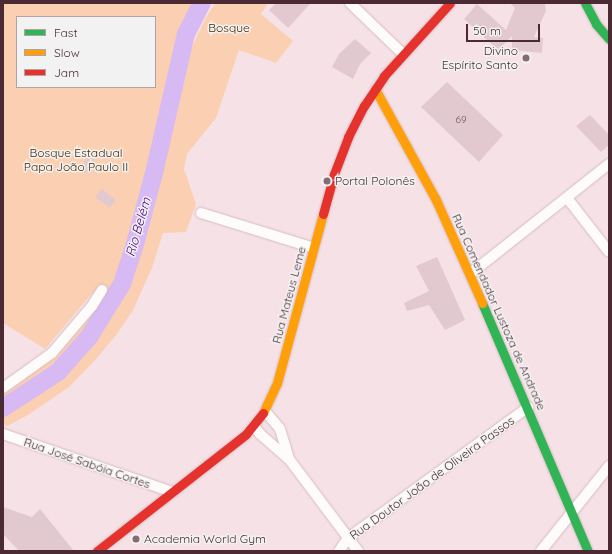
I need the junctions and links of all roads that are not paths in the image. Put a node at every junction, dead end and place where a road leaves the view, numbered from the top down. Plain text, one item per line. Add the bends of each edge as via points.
1 (350, 3) edge
2 (450, 3) edge
3 (585, 3) edge
4 (609, 39) edge
5 (403, 54) junction
6 (375, 89) junction
7 (609, 164) edge
8 (567, 198) junction
9 (201, 213) dead end
10 (314, 248) junction
11 (609, 252) edge
12 (470, 274) junction
13 (102, 290) dead end
14 (3, 388) edge
15 (528, 407) junction
16 (265, 411) junction
17 (254, 426) junction
18 (3, 434) edge
19 (289, 459) junction
20 (609, 466) edge
21 (172, 492) junction
22 (572, 512) junction
23 (348, 538) junction
24 (96, 551) edge
25 (339, 551) edge
26 (358, 551) edge
27 (541, 551) edge
28 (588, 551) edge

1 - 5 street
2 - 5 main road, Rua Mateus Leme
3 - 4 main road via 596,24
5 - 6 main road, Rua Mateus Leme
6 - 10 main road, Rua Mateus Leme via 348,137 334,174
6 - 12 main road, Rua Comendador Lustoza de Andrade via 436,200
7 - 8 street
8 - 11 street
8 - 12 street
9 - 10 street
10 - 16 main road, Rua Mateus Leme via 277,383
12 - 15 main road, Rua Comendador Lustoza de Andrade
13 - 14 street via 92,306 52,353
15 - 22 main road, Rua Comendador Lustoza de Andrade
15 - 23 street, Rua Doutor João de Oliveira Passos
16 - 17 main road, Rua Mateus Leme
16 - 19 street via 280,429
17 - 19 street
17 - 21 main road, Rua Mateus Leme
18 - 21 street, Rua José Sabóia Cortes
19 - 23 street
20 - 22 street
21 - 24 main road, Rua Mateus Leme
22 - 27 street
22 - 28 main road, Rua Comendador Lustoza de Andrade
23 - 25 street, Rua Doutor João de Oliveira Passos
23 - 26 street

